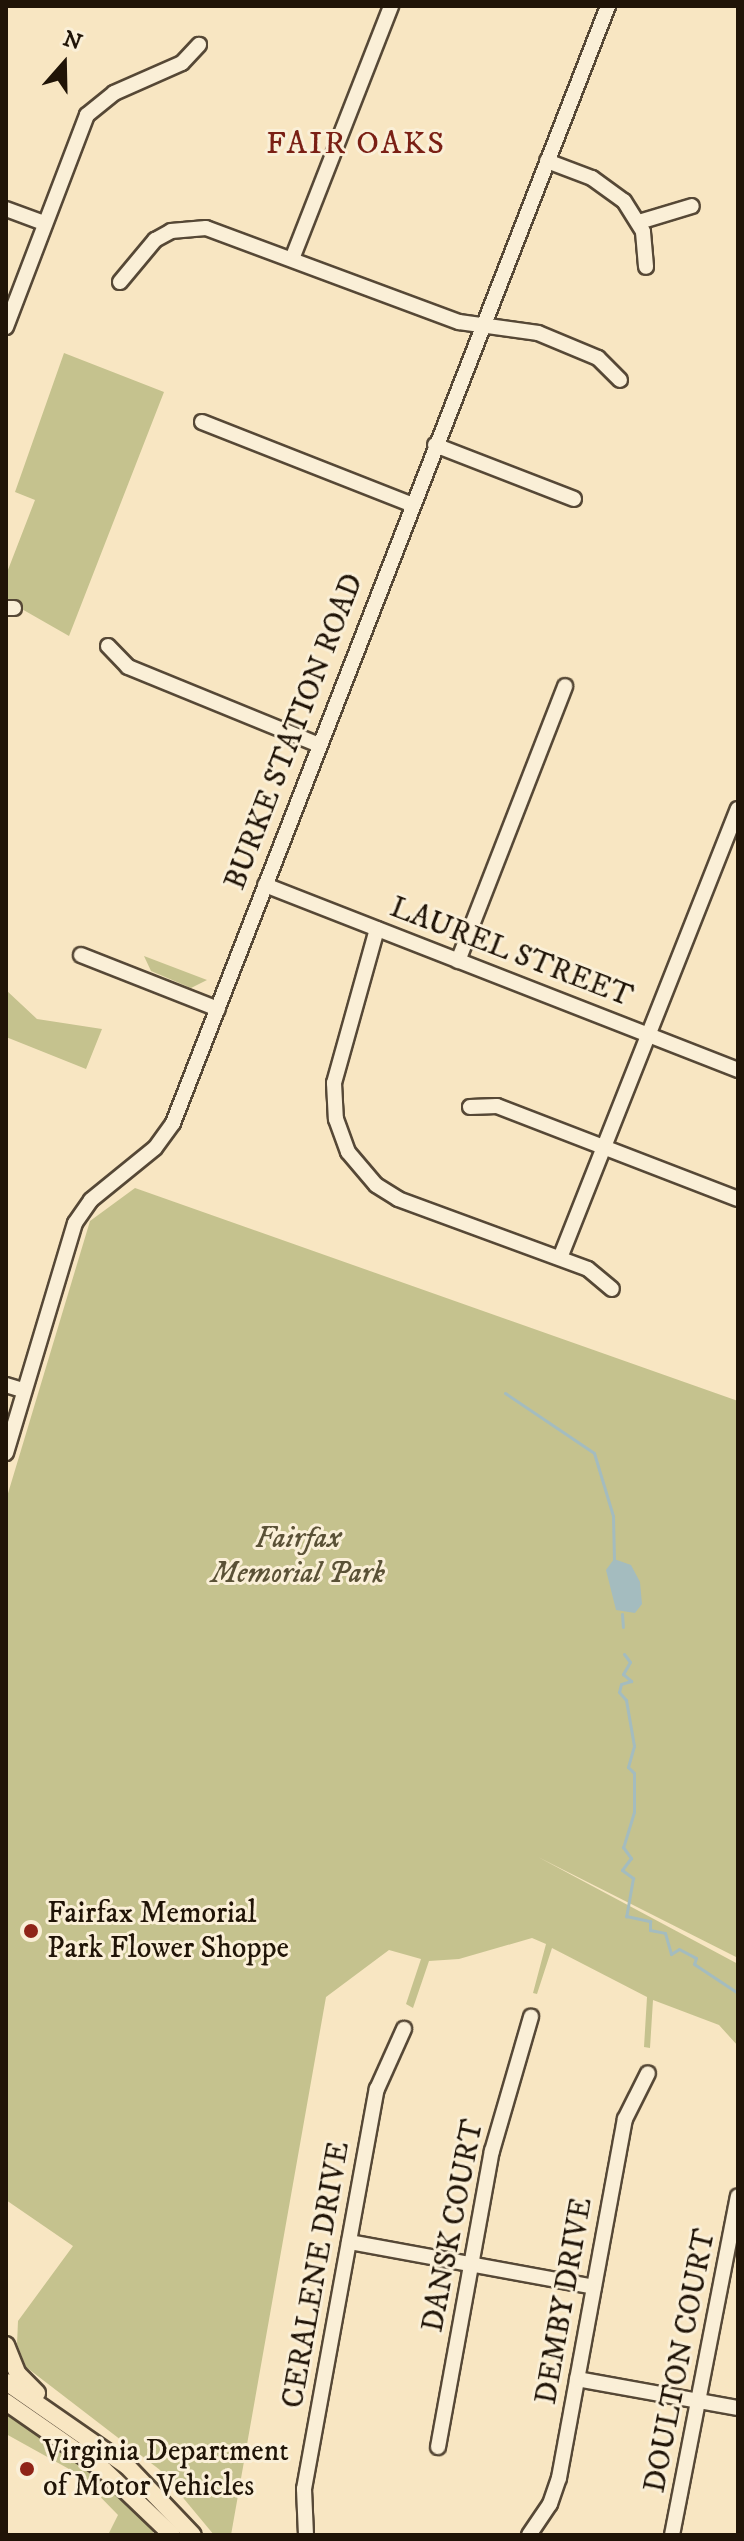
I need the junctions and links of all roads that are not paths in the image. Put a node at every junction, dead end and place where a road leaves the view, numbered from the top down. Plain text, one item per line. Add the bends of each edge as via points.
1 (391, 6) edge
2 (608, 6) edge
3 (199, 45) dead end
4 (547, 161) junction
5 (692, 206) dead end
6 (6, 209) edge
7 (639, 222) junction
8 (44, 223) junction
9 (292, 259) junction
10 (646, 267) dead end
11 (120, 282) dead end
12 (481, 326) junction
13 (6, 327) edge
14 (620, 380) dead end
15 (202, 422) dead end
16 (435, 445) junction
17 (574, 499) dead end
18 (410, 504) junction
19 (108, 646) dead end
20 (565, 686) dead end
21 (317, 744) junction
22 (738, 809) edge
23 (265, 885) junction
24 (376, 932) junction
25 (81, 955) dead end
26 (458, 961) junction
27 (218, 1009) junction
28 (648, 1035) junction
29 (738, 1070) edge
30 (470, 1107) dead end
31 (604, 1147) junction
32 (738, 1199) edge
33 (560, 1258) junction
34 (612, 1289) dead end
35 (6, 1385) edge
36 (22, 1390) junction
37 (6, 1453) edge
38 (531, 2017) dead end
39 (404, 2029) dead end
40 (648, 2073) dead end
41 (738, 2196) edge
42 (349, 2242) junction
43 (472, 2265) junction
44 (594, 2287) junction
45 (6, 2345) edge
46 (577, 2379) junction
47 (6, 2382) edge
48 (700, 2401) junction
49 (6, 2402) edge
50 (738, 2408) edge
51 (80, 2431) junction
52 (438, 2447) dead end
53 (172, 2535) edge
54 (193, 2535) edge
55 (306, 2535) edge
56 (529, 2535) edge
57 (672, 2535) edge

1 - 9 street
2 - 4 street, BURKE STATION ROAD
3 - 8 street via 182,63 114,93 87,115
4 - 7 street via 606,186
4 - 12 street, BURKE STATION ROAD
5 - 7 street
6 - 8 street
7 - 10 street
8 - 13 street
9 - 11 street via 222,232 190,227 171,231 142,250
9 - 12 street
12 - 14 street via 538,333 598,358
12 - 16 street, BURKE STATION ROAD
15 - 18 street
16 - 17 street
16 - 18 street, BURKE STATION ROAD
18 - 21 street, BURKE STATION ROAD
19 - 21 street via 128,667
20 - 26 street
21 - 23 street, BURKE STATION ROAD
22 - 28 street
23 - 24 street, LAUREL STREET
23 - 27 street, BURKE STATION ROAD
24 - 26 street, LAUREL STREET
24 - 33 street via 334,1083 336,1119 348,1152 370,1179 398,1199
25 - 27 street
26 - 28 street, LAUREL STREET
27 - 36 street, BURKE STATION ROAD via 170,1129 148,1155 91,1200 75,1223
28 - 29 street, LAUREL STREET
28 - 31 street
30 - 31 street via 497,1106
31 - 32 street
31 - 33 street
33 - 34 street via 588,1269
35 - 36 street
36 - 37 street, BURKE STATION ROAD
38 - 43 street, DANSK COURT via 492,2151
39 - 42 street, CERALENE DRIVE via 377,2089
40 - 44 street, DEMBY DRIVE via 625,2119
41 - 48 street, DOULTON COURT
42 - 43 street
42 - 55 street, CERALENE DRIVE via 304,2489
43 - 44 street
43 - 52 street, DANSK COURT
44 - 46 street, DEMBY DRIVE
45 - 51 main road via 23,2381
46 - 48 street
46 - 56 street, DEMBY DRIVE via 555,2492
47 - 51 main road
48 - 50 street
48 - 57 street, DOULTON COURT
49 - 53 main road via 126,2488
51 - 54 main road via 127,2466

